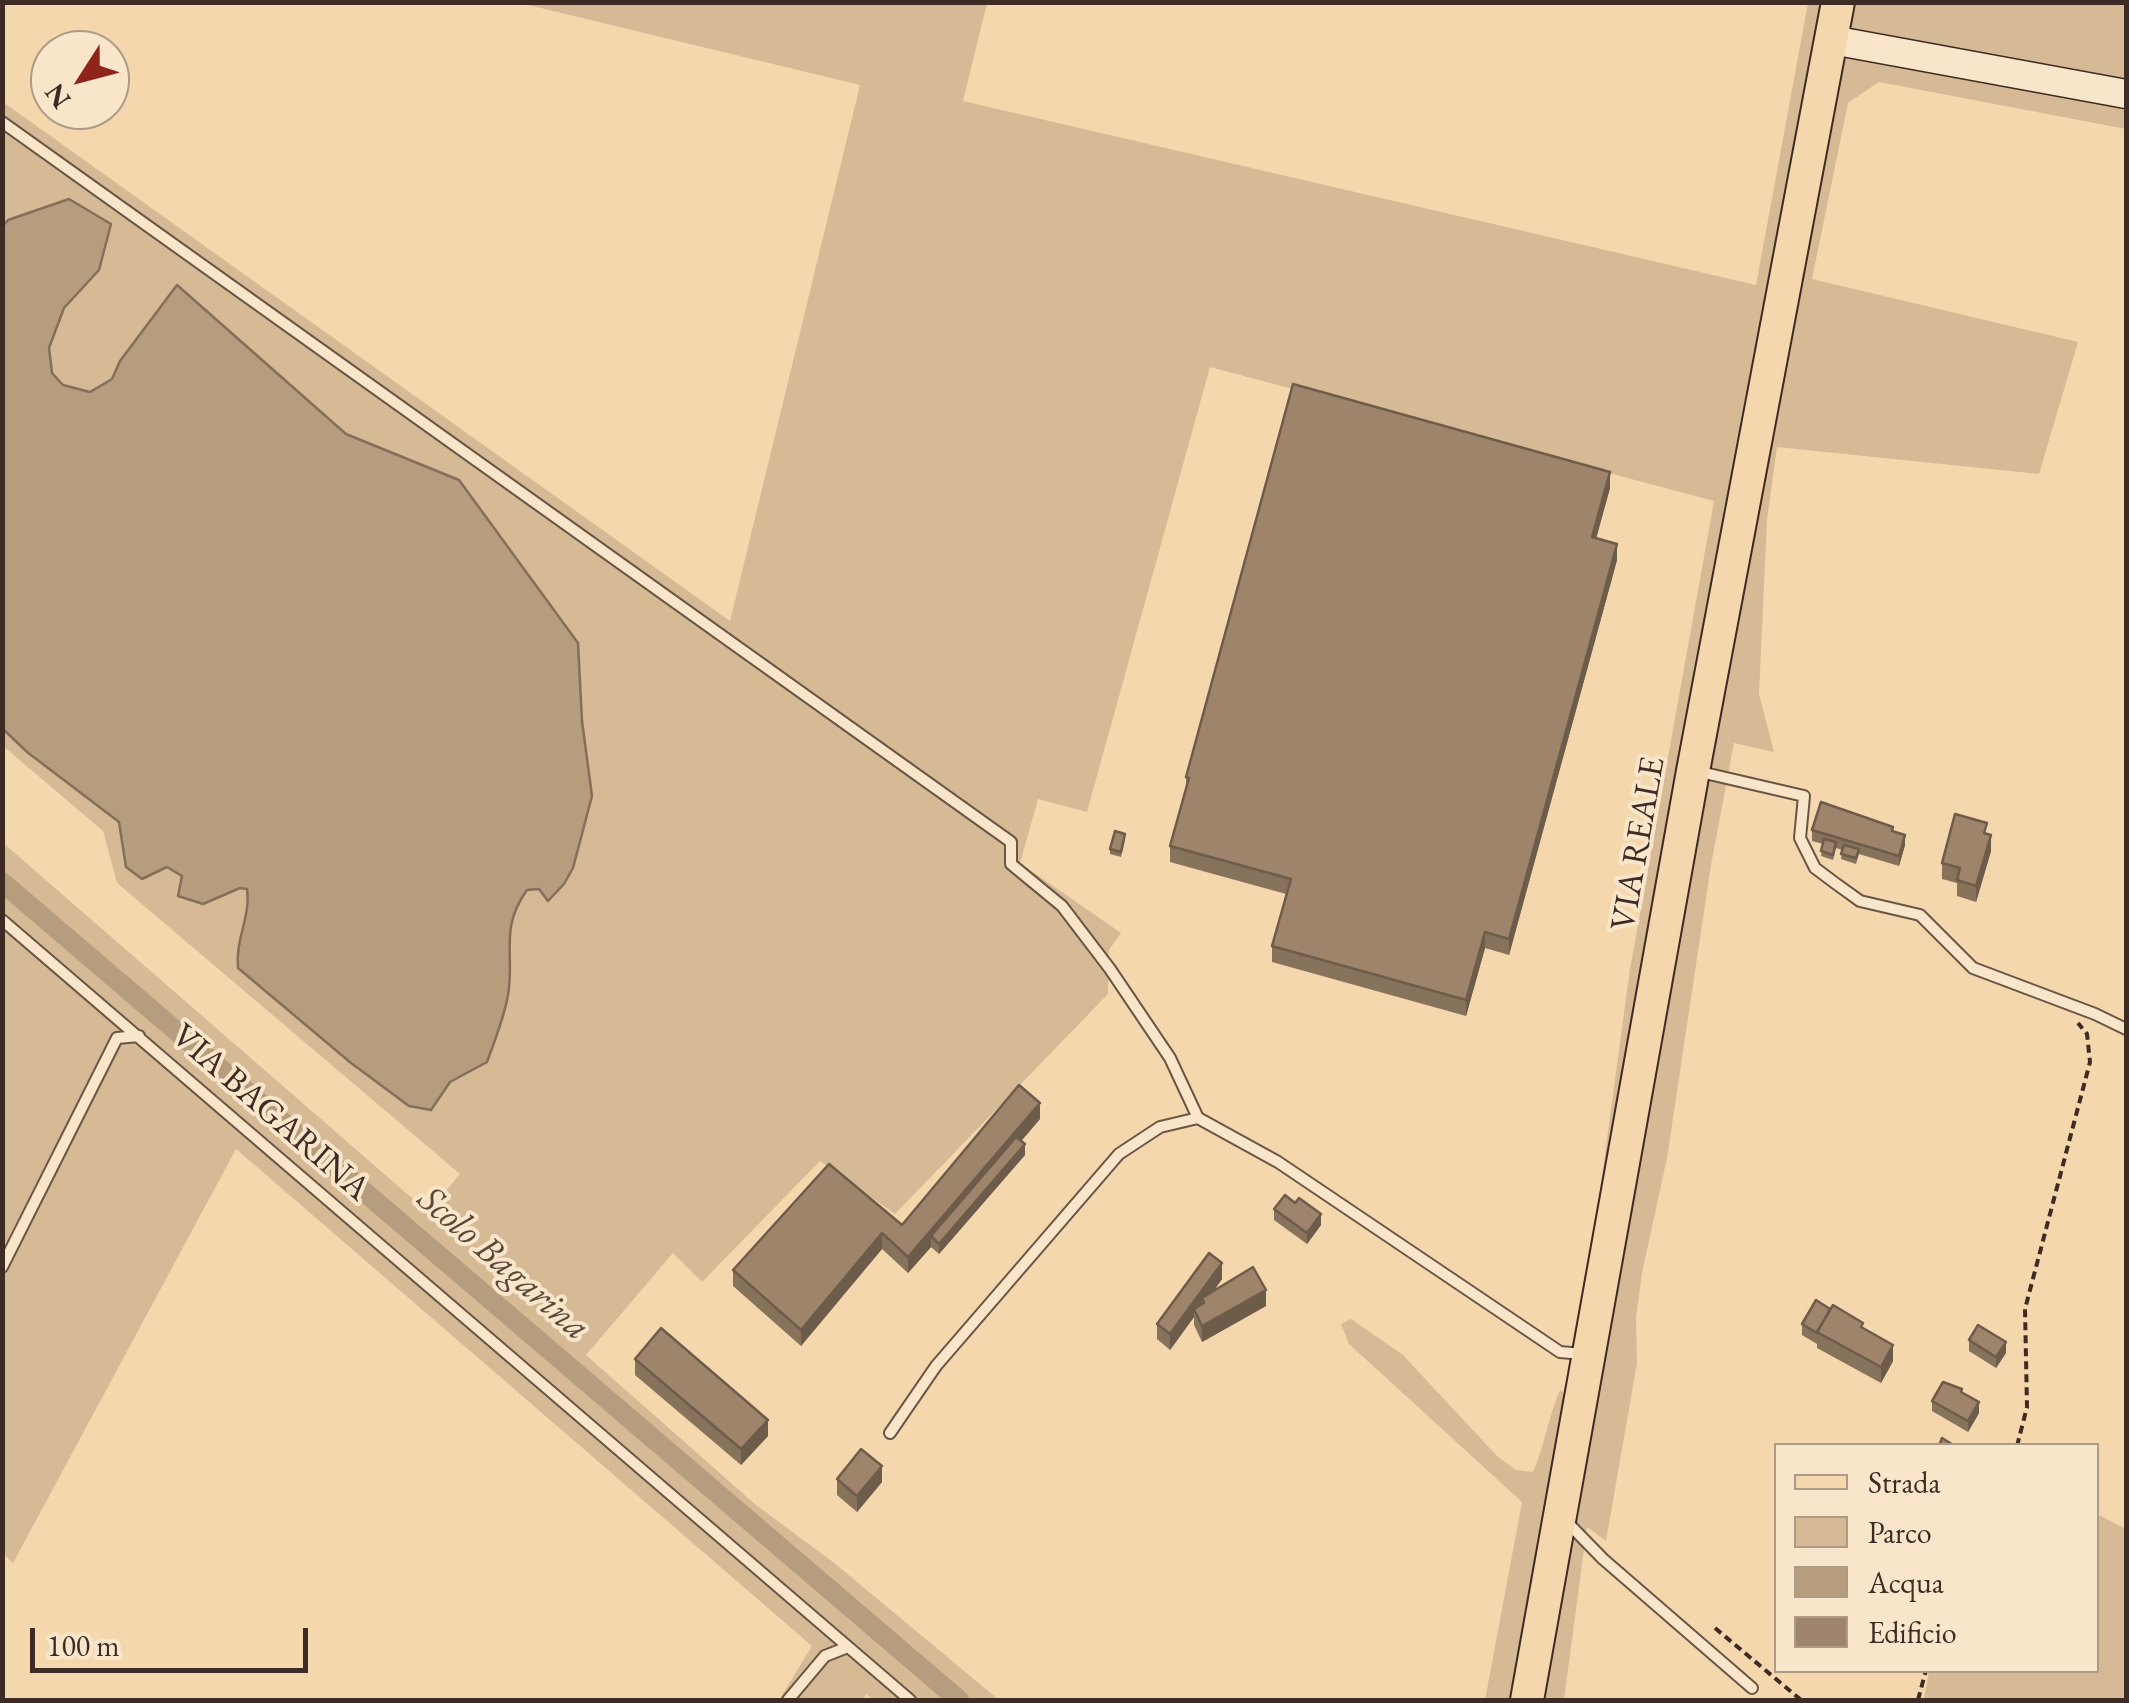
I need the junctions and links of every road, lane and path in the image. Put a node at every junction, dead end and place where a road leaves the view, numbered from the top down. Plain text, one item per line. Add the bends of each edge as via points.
1 (1838, 2) edge
2 (1832, 40) junction
3 (2126, 94) edge
4 (2, 122) edge
5 (1693, 770) junction
6 (2, 920) edge
7 (2059, 1000) junction
8 (2126, 1029) edge
9 (139, 1036) junction
10 (1198, 1118) junction
11 (2, 1267) edge
12 (1589, 1354) junction
13 (890, 1433) dead end
14 (2017, 1443) edge
15 (1560, 1515) junction
16 (1715, 1628) dead end
17 (848, 1647) junction
18 (1925, 1673) edge
19 (1752, 1688) dead end
20 (788, 1700) edge
21 (910, 1700) edge
22 (1528, 1700) edge
23 (1801, 1700) edge
24 (1918, 1700) edge

1 - 2 main road, VIA REALE
2 - 3 street
2 - 5 main road, VIA REALE
4 - 10 lane via 1010,842 1011,864 1062,906 1110,969 1170,1058
5 - 7 lane via 1804,796 1800,838 1816,868 1860,901 1920,915 1973,968
5 - 12 main road, VIA REALE
6 - 9 lane, VIA BAGARINA
7 - 8 lane
7 - 14 path via 2088,1034 2090,1062 2025,1309 2027,1407
9 - 11 lane via 117,1038
9 - 17 lane, VIA BAGARINA
10 - 12 lane via 1278,1162 1560,1352
10 - 13 lane via 1160,1127 1119,1154 936,1366
12 - 15 main road, VIA REALE
15 - 19 lane
15 - 22 main road, VIA REALE
16 - 23 path
17 - 20 lane via 824,1656
17 - 21 lane, VIA BAGARINA
18 - 24 path

